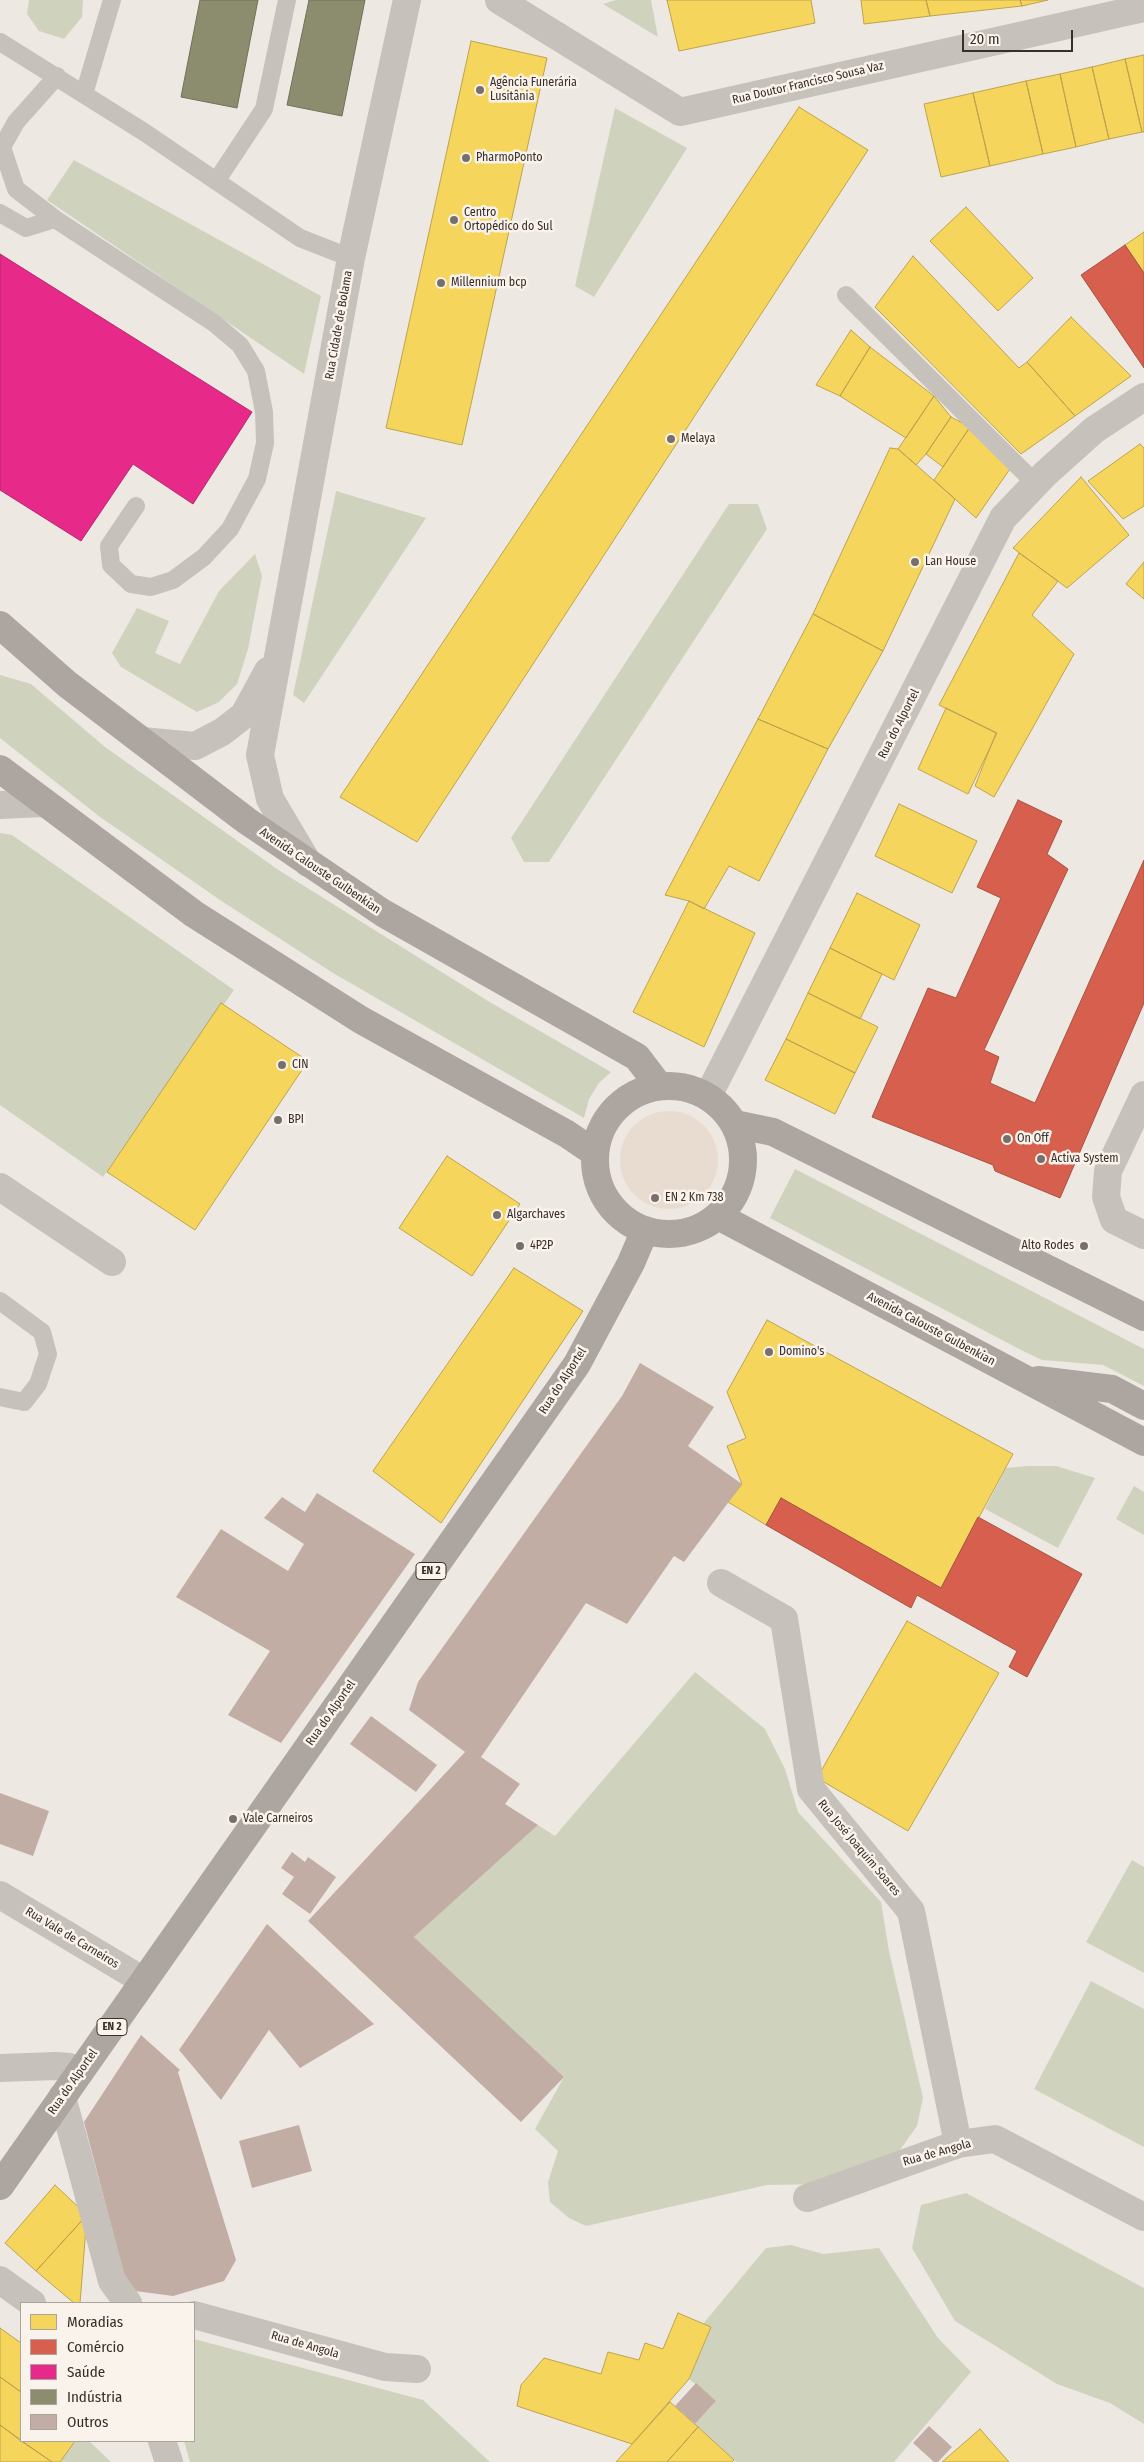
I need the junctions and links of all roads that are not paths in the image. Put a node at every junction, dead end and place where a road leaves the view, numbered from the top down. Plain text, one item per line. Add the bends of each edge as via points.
1 (112, 0) edge
2 (287, 0) edge
3 (422, 0) edge
4 (498, 0) edge
5 (1144, 8) edge
6 (405, 11) edge
7 (0, 42) edge
8 (57, 76) junction
9 (84, 94) junction
10 (1, 148) edge
11 (217, 180) junction
12 (0, 213) edge
13 (55, 219) junction
14 (351, 258) junction
15 (846, 295) dead end
16 (1144, 397) edge
17 (1036, 484) junction
18 (136, 506) dead end
19 (0, 625) edge
20 (279, 652) junction
21 (142, 741) junction
22 (0, 768) edge
23 (44, 803) junction
24 (0, 805) edge
25 (308, 863) junction
26 (660, 1086) junction
27 (1144, 1095) edge
28 (708, 1096) junction
29 (735, 1124) junction
30 (595, 1153) junction
31 (0, 1187) edge
32 (718, 1216) junction
33 (645, 1230) junction
34 (1144, 1235) edge
35 (112, 1262) dead end
36 (0, 1301) edge
37 (1144, 1317) edge
38 (1022, 1377) junction
39 (0, 1397) edge
40 (1144, 1406) edge
41 (1144, 1442) edge
42 (721, 1583) dead end
43 (0, 1895) edge
44 (144, 1981) junction
45 (0, 2068) edge
46 (79, 2073) junction
47 (62, 2097) junction
48 (958, 2144) junction
49 (0, 2185) edge
50 (807, 2198) dead end
51 (1144, 2217) edge
52 (0, 2280) edge
53 (31, 2302) edge
54 (127, 2302) edge
55 (195, 2315) edge
56 (417, 2369) dead end
57 (162, 2442) edge
58 (168, 2462) edge

1 - 9 lane
2 - 11 lane via 264,109
3 - 6 street
4 - 5 street, Rua Doutor Francisco Sousa Vaz via 680,112
6 - 14 street, Rua Cidade de Bolama
7 - 8 lane
8 - 9 lane
8 - 10 lane via 16,122
9 - 11 lane
10 - 13 lane via 16,189
11 - 14 lane via 300,238
12 - 13 lane via 26,228
13 - 18 lane via 214,323 240,344 256,371 264,412 265,443 257,479 230,529 204,557 174,580 151,587 131,584 112,565 109,546
14 - 20 street, Rua Cidade de Bolama
15 - 17 lane
16 - 17 street, Rua do Alportel via 1094,430
17 - 28 street, Rua do Alportel via 1003,518
19 - 21 main road, Avenida Calouste Gulbenkian via 67,684
20 - 21 street via 244,715 222,732 194,746
20 - 25 street, Rua Cidade de Bolama via 260,755 270,799
21 - 25 main road, Avenida Calouste Gulbenkian
22 - 23 main road
23 - 24 street
23 - 30 main road via 201,919 361,1020 567,1134
25 - 26 main road, Avenida Calouste Gulbenkian via 383,913 637,1057
26 - 28 main road via 685,1087
26 - 30 main road via 636,1093 615,1108 601,1128
27 - 34 street via 1108,1171 1106,1197 1114,1220
28 - 29 main road via 724,1108
29 - 32 main road via 743,1148 743,1173 734,1197
29 - 37 main road via 773,1132
30 - 33 main road via 597,1177 606,1200 623,1218
31 - 35 street
32 - 33 main road via 683,1233
32 - 38 main road, Avenida Calouste Gulbenkian
33 - 44 main road, Rua do Alportel / EN 2 via 577,1364
36 - 39 lane via 42,1332 48,1354 38,1384 24,1402
38 - 40 main road via 1112,1389
38 - 41 main road, Avenida Calouste Gulbenkian
42 - 48 street, Rua José Joaquim Soares via 784,1619 811,1789 912,1911
43 - 44 street, Rua Vale de Carneiros
44 - 46 main road, Rua do Alportel / EN 2
45 - 46 street via 56,2066 68,2067
46 - 47 main road, Rua do Alportel / EN 2
47 - 49 main road, Rua do Alportel / EN 2
47 - 54 street via 112,2281
48 - 50 street, Rua de Angola
48 - 51 street, Rua de Angola via 995,2139
52 - 53 street
55 - 56 street, Rua de Angola via 385,2367
57 - 58 street

